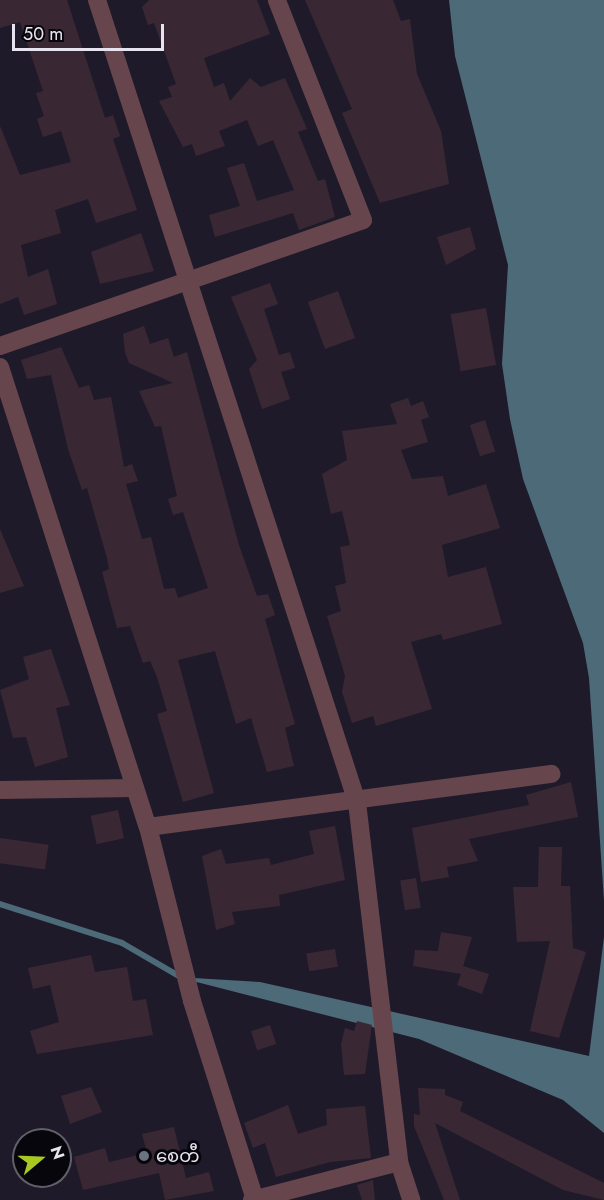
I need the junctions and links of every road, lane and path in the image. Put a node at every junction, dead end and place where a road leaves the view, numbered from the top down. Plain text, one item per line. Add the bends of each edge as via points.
1 (97, 0) edge
2 (277, 0) edge
3 (192, 283) junction
4 (0, 346) edge
5 (0, 368) edge
6 (552, 774) dead end
7 (135, 788) junction
8 (0, 790) edge
9 (357, 802) junction
10 (148, 827) junction
11 (399, 1162) junction
12 (254, 1200) edge
13 (411, 1200) edge

1 - 3 street
2 - 3 street via 363,220
3 - 4 street
3 - 9 street
5 - 7 street
6 - 9 street
7 - 8 street
7 - 10 street
9 - 10 street
9 - 11 street via 385,1009
10 - 12 street via 192,1001
11 - 12 street
11 - 13 street

